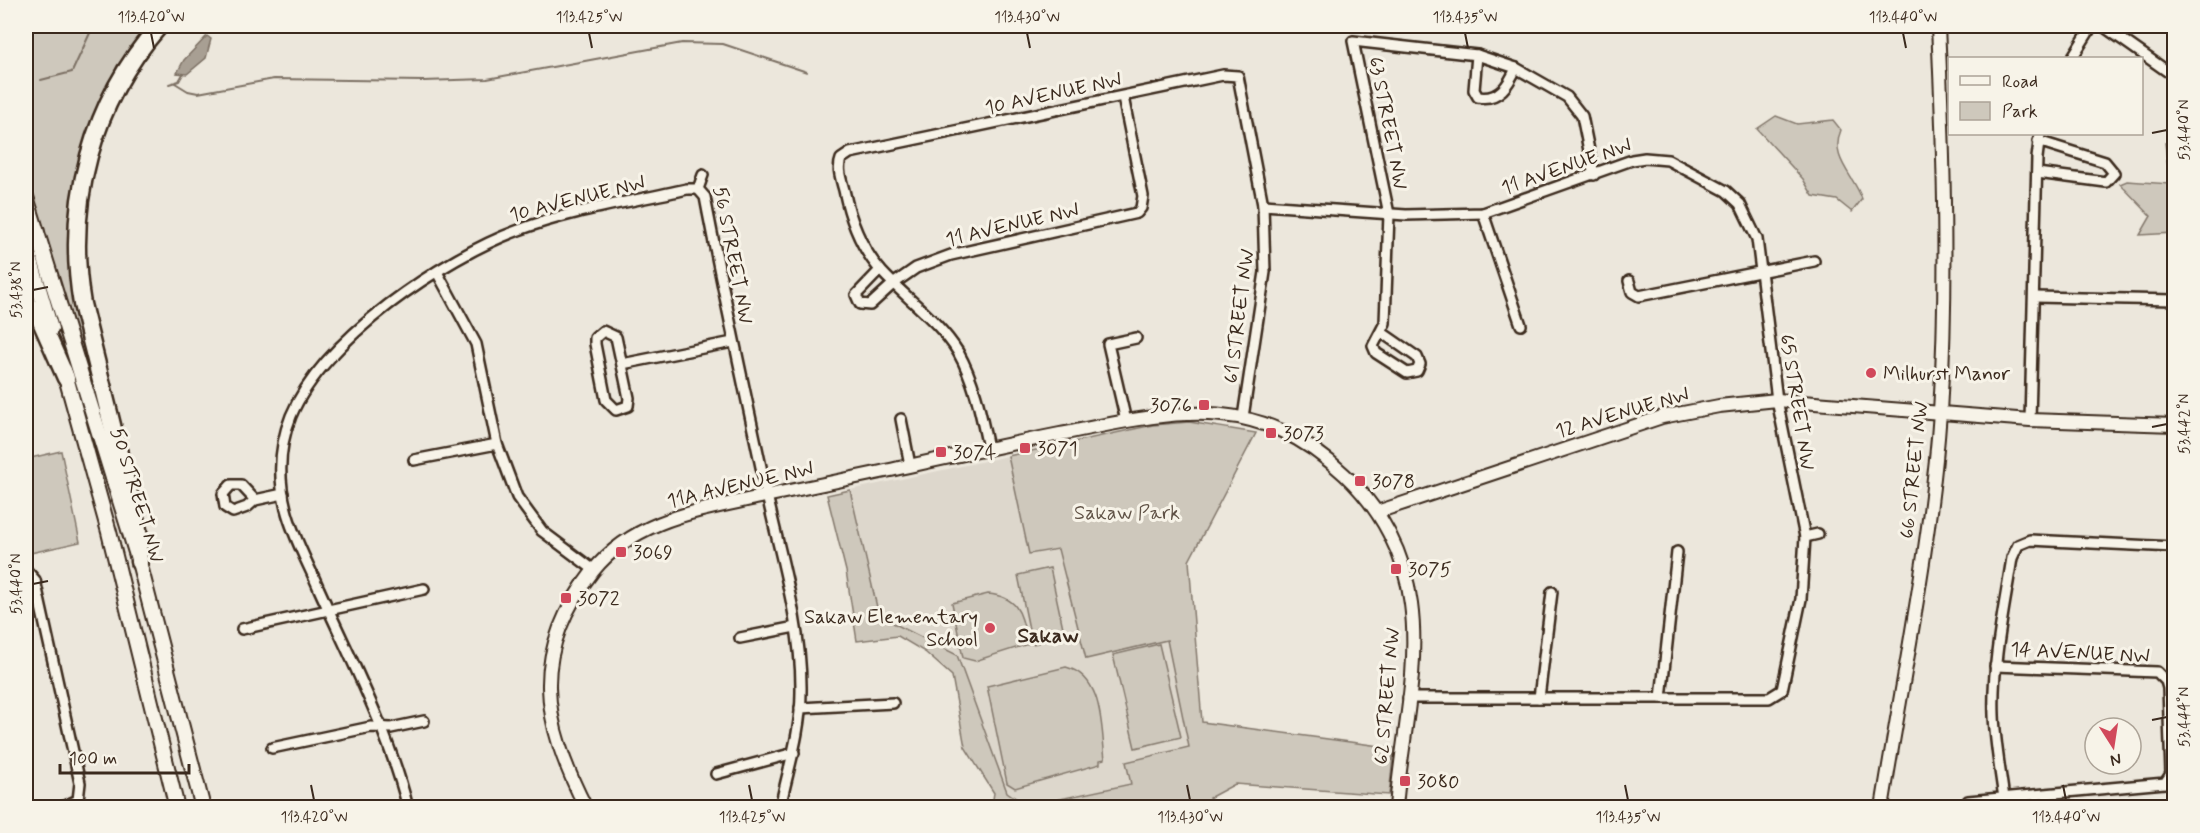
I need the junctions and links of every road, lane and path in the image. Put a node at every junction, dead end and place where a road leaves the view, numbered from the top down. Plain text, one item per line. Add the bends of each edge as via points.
1 (159, 26) edge
2 (1938, 26) edge
3 (2092, 26) edge
4 (2103, 26) edge
5 (1477, 55) junction
6 (2073, 57) edge
7 (1516, 68) junction
8 (1238, 76) joint
9 (2175, 76) edge
10 (1123, 97) junction
11 (2039, 137) edge
12 (2037, 173) junction
13 (703, 175) dead end
14 (1594, 175) junction
15 (698, 189) junction
16 (1726, 190) joint
17 (26, 196) edge
18 (1263, 205) junction
19 (1483, 213) junction
20 (1389, 214) junction
21 (29, 238) edge
22 (1814, 261) dead end
23 (880, 270) junction
24 (437, 272) junction
25 (1762, 272) junction
26 (1629, 281) dead end
27 (893, 284) junction
28 (2035, 297) junction
29 (2175, 300) edge
30 (26, 302) edge
31 (1521, 325) dead end
32 (1382, 332) junction
33 (1136, 338) dead end
34 (733, 342) junction
35 (622, 364) junction
36 (66, 378) junction
37 (1777, 400) junction
38 (1940, 412) junction
39 (1243, 417) junction
40 (901, 419) dead end
41 (2030, 420) junction
42 (1126, 421) junction
43 (2175, 425) edge
44 (497, 444) junction
45 (988, 448) junction
46 (414, 460) dead end
47 (910, 465) junction
48 (283, 494) junction
49 (767, 496) junction
50 (255, 500) dead end
51 (1377, 512) junction
52 (1818, 534) dead end
53 (1804, 537) junction
54 (2175, 547) edge
55 (1677, 552) dead end
56 (139, 562) junction
57 (26, 570) edge
58 (594, 570) junction
59 (424, 589) dead end
60 (1552, 592) dead end
61 (329, 610) junction
62 (795, 627) junction
63 (242, 629) dead end
64 (740, 638) dead end
65 (1995, 666) junction
66 (1408, 698) junction
67 (1539, 698) junction
68 (1661, 698) junction
69 (893, 703) dead end
70 (800, 708) junction
71 (424, 721) dead end
72 (381, 727) junction
73 (272, 748) dead end
74 (794, 753) junction
75 (716, 774) dead end
76 (1968, 801) dead end
77 (2006, 803) edge
78 (582, 806) edge
79 (60, 807) edge
80 (180, 807) edge
81 (203, 807) edge
82 (408, 807) edge
83 (780, 807) edge
84 (1396, 807) edge
85 (1882, 807) edge

1 - 56 highway via 114,89 98,125 86,161 76,228 76,267 82,304 138,530
2 - 38 street, 66 STREET NW via 1946,219
3 - 6 street
4 - 9 street
5 - 7 street
5 - 7 street via 1474,90 1478,97 1504,90
5 - 20 street, 63 STREET NW via 1353,40
7 - 14 street via 1567,97 1582,116
8 - 10 street, 10 AVENUE NW via 1223,75
8 - 18 street, 61 STREET NW
10 - 23 street, 10 AVENUE NW via 850,153 842,159 839,170 853,224
10 - 27 street, 11 AVENUE NW via 1143,196 1141,208 1128,217 951,255 916,268
11 - 12 street
11 - 12 street via 2105,162 2114,173 2106,182
12 - 28 street
13 - 15 street, 56 STREET NW
14 - 16 street, 11 AVENUE NW via 1632,160 1660,159
14 - 19 street, 11 AVENUE NW
15 - 24 street, 10 AVENUE NW via 520,230
15 - 34 street, 56 STREET NW via 705,197
16 - 25 street, 65 STREET NW via 1740,204 1752,226
17 - 21 main road, 50 STREET NW
18 - 20 street, 11 AVENUE NW
18 - 39 street, 61 STREET NW via 1265,272
19 - 20 street, 11 AVENUE NW
19 - 31 street, 11 AVENUE NW
20 - 32 street
21 - 36 main road, 50 STREET NW
21 - 56 main road, 50 STREET NW
22 - 25 street
23 - 27 street
23 - 27 street, 11 AVENUE NW via 859,289 856,295 860,304 870,305
24 - 44 street via 476,344
24 - 48 street, 10 AVENUE NW via 365,324 307,387 283,443
25 - 26 street via 1640,296 1632,292
25 - 37 street, 65 STREET NW
27 - 45 street via 946,335 959,355 974,387
28 - 29 street
28 - 41 street
30 - 36 highway via 39,317
32 - 32 street via 1374,343 1376,353 1407,373 1417,371 1417,357
33 - 42 street via 1108,344
34 - 35 street, 56 STREET NW
34 - 49 street, 56 STREET NW
35 - 35 street via 616,338 609,332 599,334 595,344 606,400 615,410 625,408 629,398
36 - 80 main road, 50 STREET NW
37 - 38 street, 12 AVENUE NW
37 - 51 street, 12 AVENUE NW via 1662,417
37 - 53 street, 65 STREET NW
38 - 41 street, 12 AVENUE NW
38 - 85 street, 66 STREET NW via 1931,500
39 - 42 street, 11A AVENUE NW via 1189,411
39 - 51 street, 62 STREET NW via 1278,430 1323,455 1355,484
40 - 47 street
41 - 43 street, 12 AVENUE NW
42 - 45 street, 11A AVENUE NW
44 - 46 street
44 - 58 street via 517,497 529,516 542,531
45 - 47 street, 11A AVENUE NW
47 - 49 street, 11A AVENUE NW
48 - 50 street
48 - 61 street, 10 AVENUE NW via 292,528
49 - 58 street, 11A AVENUE NW via 677,515 628,539
49 - 62 street, 56 STREET NW
51 - 66 street, 62 STREET NW via 1394,541 1409,587 1413,635
52 - 53 street
53 - 68 street, 65 STREET NW via 1801,599 1786,681 1777,694 1763,698
54 - 65 street via 2031,540 2018,545 2012,558
55 - 68 street
56 - 81 main road, 50 STREET NW
57 - 79 street via 33,575 40,602 80,783 78,800
58 - 78 street, 11A AVENUE NW via 571,603 549,670 554,735
59 - 61 street
60 - 67 street
61 - 63 street
61 - 72 street, 10 AVENUE NW
62 - 64 street
62 - 70 street, 56 STREET NW
65 - 77 street via 1994,716
65 - 77 street, 14 AVENUE NW via 2150,670 2162,677 2168,688 2171,774 2165,783
66 - 67 street
66 - 84 street, 62 STREET NW
67 - 68 street
69 - 70 street
70 - 74 street, 56 STREET NW
71 - 72 street
72 - 73 street
72 - 82 street, 10 AVENUE NW
74 - 75 street
74 - 83 street, 56 STREET NW
76 - 77 street

